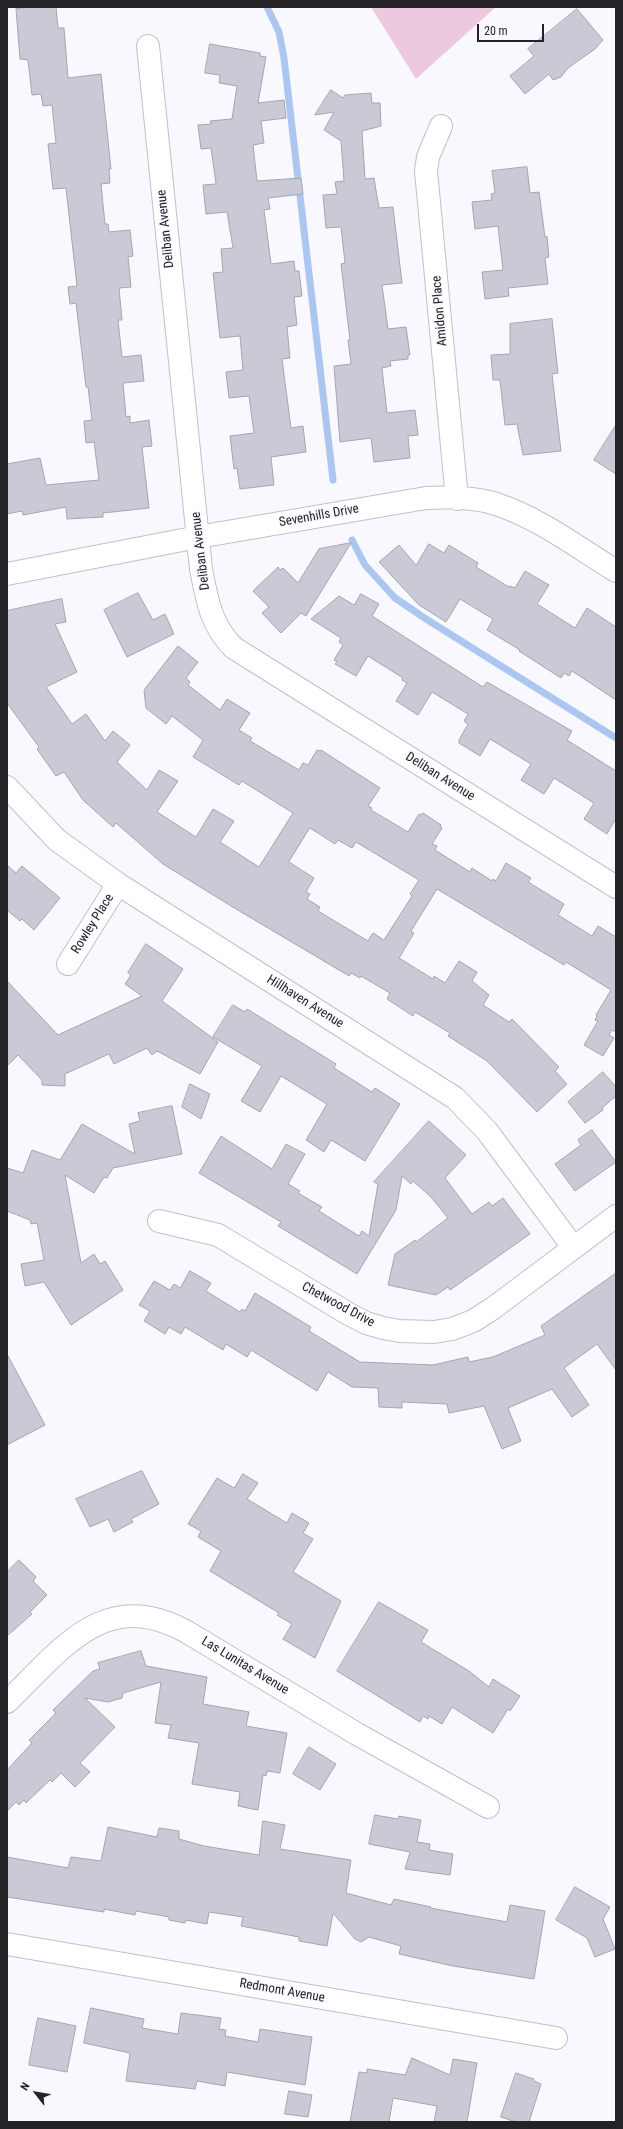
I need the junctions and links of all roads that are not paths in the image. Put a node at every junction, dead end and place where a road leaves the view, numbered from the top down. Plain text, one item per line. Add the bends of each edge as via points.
1 (148, 46) dead end
2 (440, 126) dead end
3 (457, 499) junction
4 (198, 537) junction
5 (616, 571) edge
6 (7, 574) edge
7 (7, 787) edge
8 (118, 884) junction
9 (616, 887) edge
10 (68, 964) dead end
11 (616, 1216) edge
12 (159, 1221) dead end
13 (573, 1247) junction
14 (7, 1702) edge
15 (488, 1806) dead end
16 (7, 1944) edge
17 (556, 2038) dead end

1 - 4 street, Deliban Avenue
2 - 3 street, Amidon Place via 428,157 426,171
3 - 4 street, Sevenhills Drive via 426,498
3 - 5 street, Sevenhills Drive via 495,504 532,519
4 - 6 street, Sevenhills Drive
4 - 9 street, Deliban Avenue via 208,603 222,636 234,648
7 - 8 street, Hillhaven Avenue via 57,840
8 - 10 street, Rowley Place
8 - 13 street, Hillhaven Avenue via 455,1098 487,1131
11 - 13 street, Chetwood Drive
12 - 13 street, Chetwood Drive via 218,1235 347,1313 366,1323 400,1331 452,1330 473,1320 492,1309
14 - 15 street, Las Lunitas Avenue via 83,1631 118,1617 133,1615 160,1619 187,1632 358,1734
16 - 17 street, Redmont Avenue

